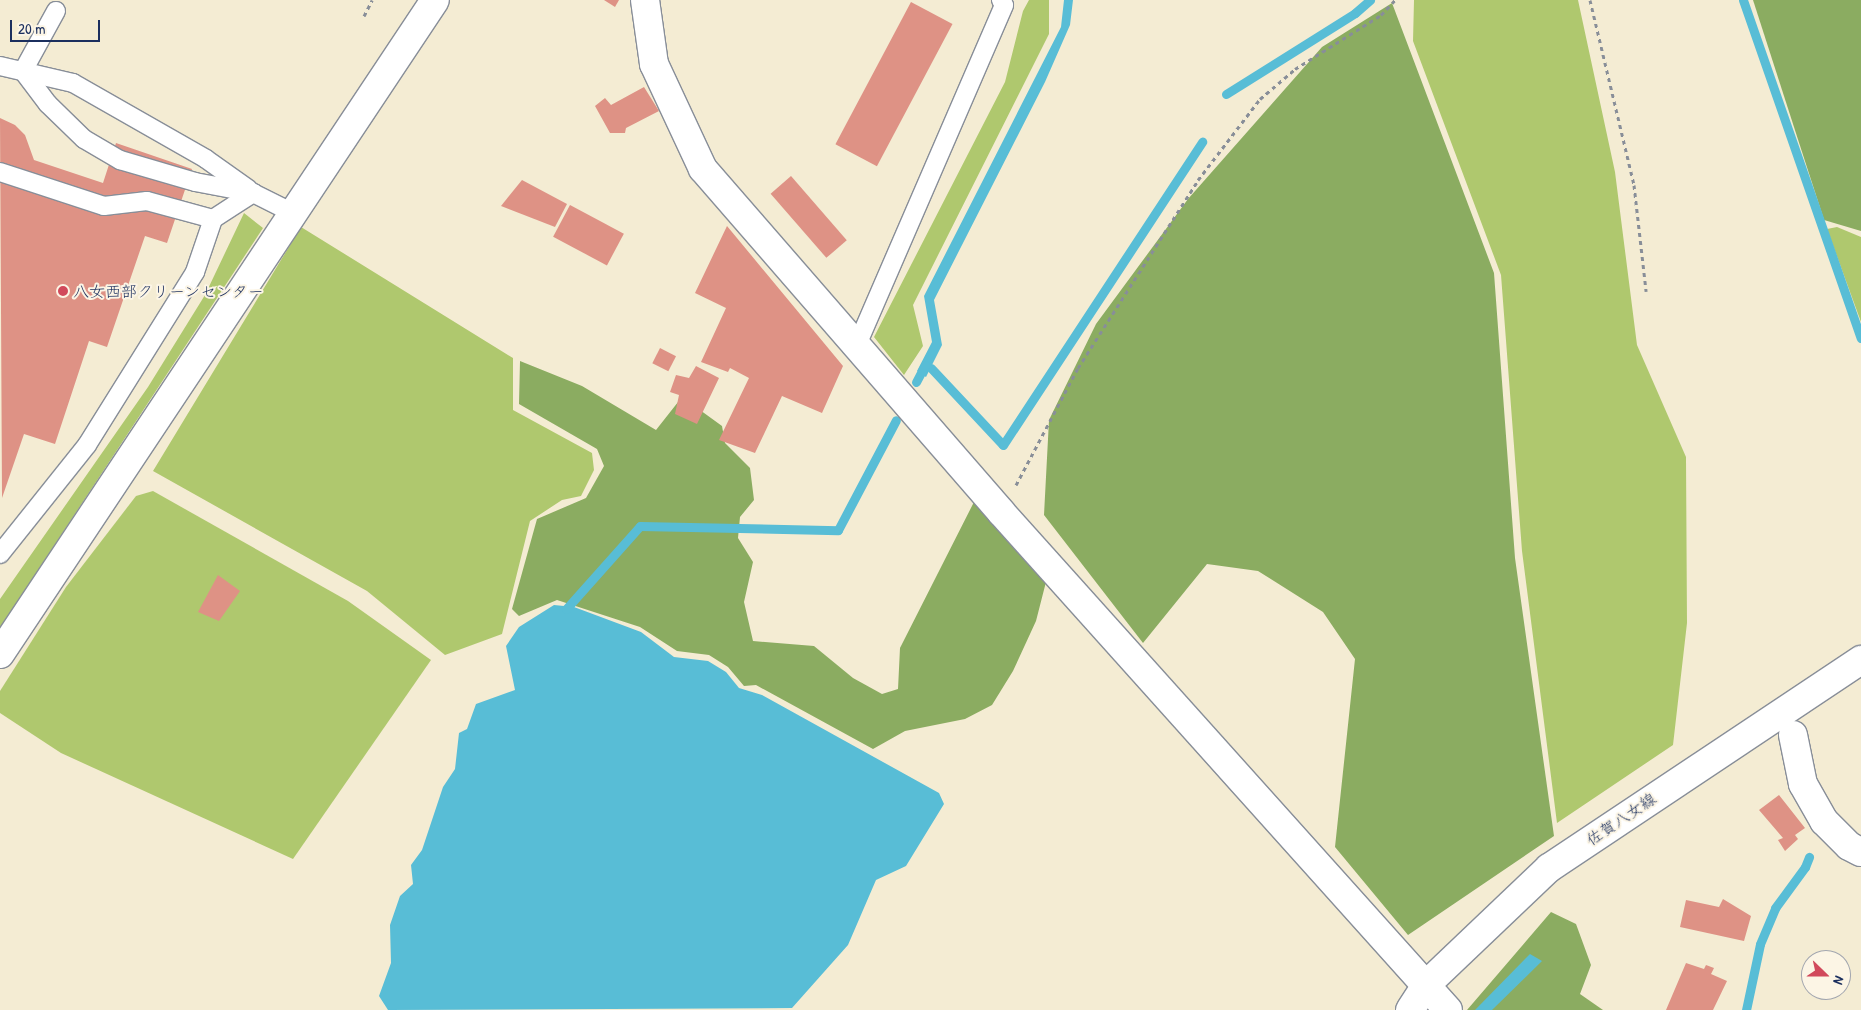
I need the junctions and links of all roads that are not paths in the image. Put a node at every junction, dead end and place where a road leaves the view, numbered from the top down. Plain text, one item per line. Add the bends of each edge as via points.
1 (435, 0) edge
2 (645, 0) edge
3 (1001, 0) edge
4 (56, 11) dead end
5 (0, 66) edge
6 (23, 71) junction
7 (0, 172) edge
8 (252, 193) junction
9 (294, 213) junction
10 (213, 219) junction
11 (857, 345) junction
12 (0, 554) edge
13 (0, 654) edge
14 (1861, 660) edge
15 (1793, 735) dead end
16 (1861, 852) edge
17 (1426, 985) junction
18 (1410, 1010) edge
19 (1448, 1010) edge

1 - 9 street
2 - 11 street via 654,64 703,169
3 - 11 lane via 1004,5
4 - 6 lane
5 - 6 lane
6 - 8 lane via 72,83 206,159
6 - 8 lane via 48,104 84,140 120,160 195,182
7 - 10 lane via 104,206 147,202
8 - 9 lane
8 - 10 lane
9 - 13 street
10 - 12 lane via 195,272 87,445
11 - 17 street via 1001,512
14 - 17 street, 佐賀八女線 via 1549,868
15 - 16 street via 1803,784 1824,821 1849,846
17 - 18 street, 佐賀八女線
17 - 19 street

